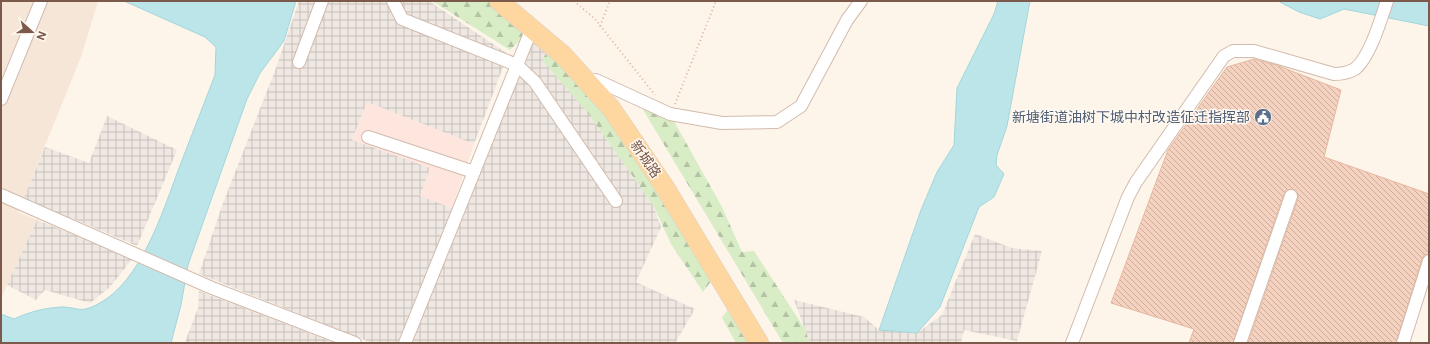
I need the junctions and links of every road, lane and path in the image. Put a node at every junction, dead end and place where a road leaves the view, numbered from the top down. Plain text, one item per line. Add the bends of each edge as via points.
1 (41, 1) edge
2 (322, 1) edge
3 (393, 1) edge
4 (499, 1) edge
5 (512, 1) edge
6 (574, 1) edge
7 (610, 1) edge
8 (716, 1) edge
9 (861, 1) edge
10 (1387, 1) edge
11 (600, 26) junction
12 (532, 28) junction
13 (299, 62) dead end
14 (517, 65) junction
15 (596, 80) junction
16 (656, 97) dead end
17 (1, 99) edge
18 (670, 114) junction
19 (368, 137) dead end
20 (474, 172) junction
21 (1, 195) edge
22 (1291, 196) dead end
23 (616, 201) dead end
24 (1429, 261) edge
25 (355, 343) edge
26 (405, 343) edge
27 (759, 343) edge
28 (768, 343) edge
29 (1072, 343) edge
30 (1240, 343) edge
31 (1403, 343) edge

1 - 17 street
2 - 13 street
3 - 14 street via 402,19
4 - 12 main road, 新城路
5 - 15 main road, 新城路 via 568,49
6 - 11 path
7 - 11 path
8 - 18 path
9 - 18 street via 847,20 801,106 777,122 722,123
10 - 29 street via 1363,60 1344,74 1334,74 1254,51 1232,52 1224,56 1128,197
11 - 16 path
12 - 14 street
12 - 27 main road, 新城路 via 563,55 611,108 664,186
14 - 20 street
14 - 23 street via 535,82
15 - 18 street
15 - 28 main road, 新城路 via 617,103 671,182
19 - 20 street
20 - 26 street
21 - 25 street via 212,288
22 - 30 street
24 - 31 street

